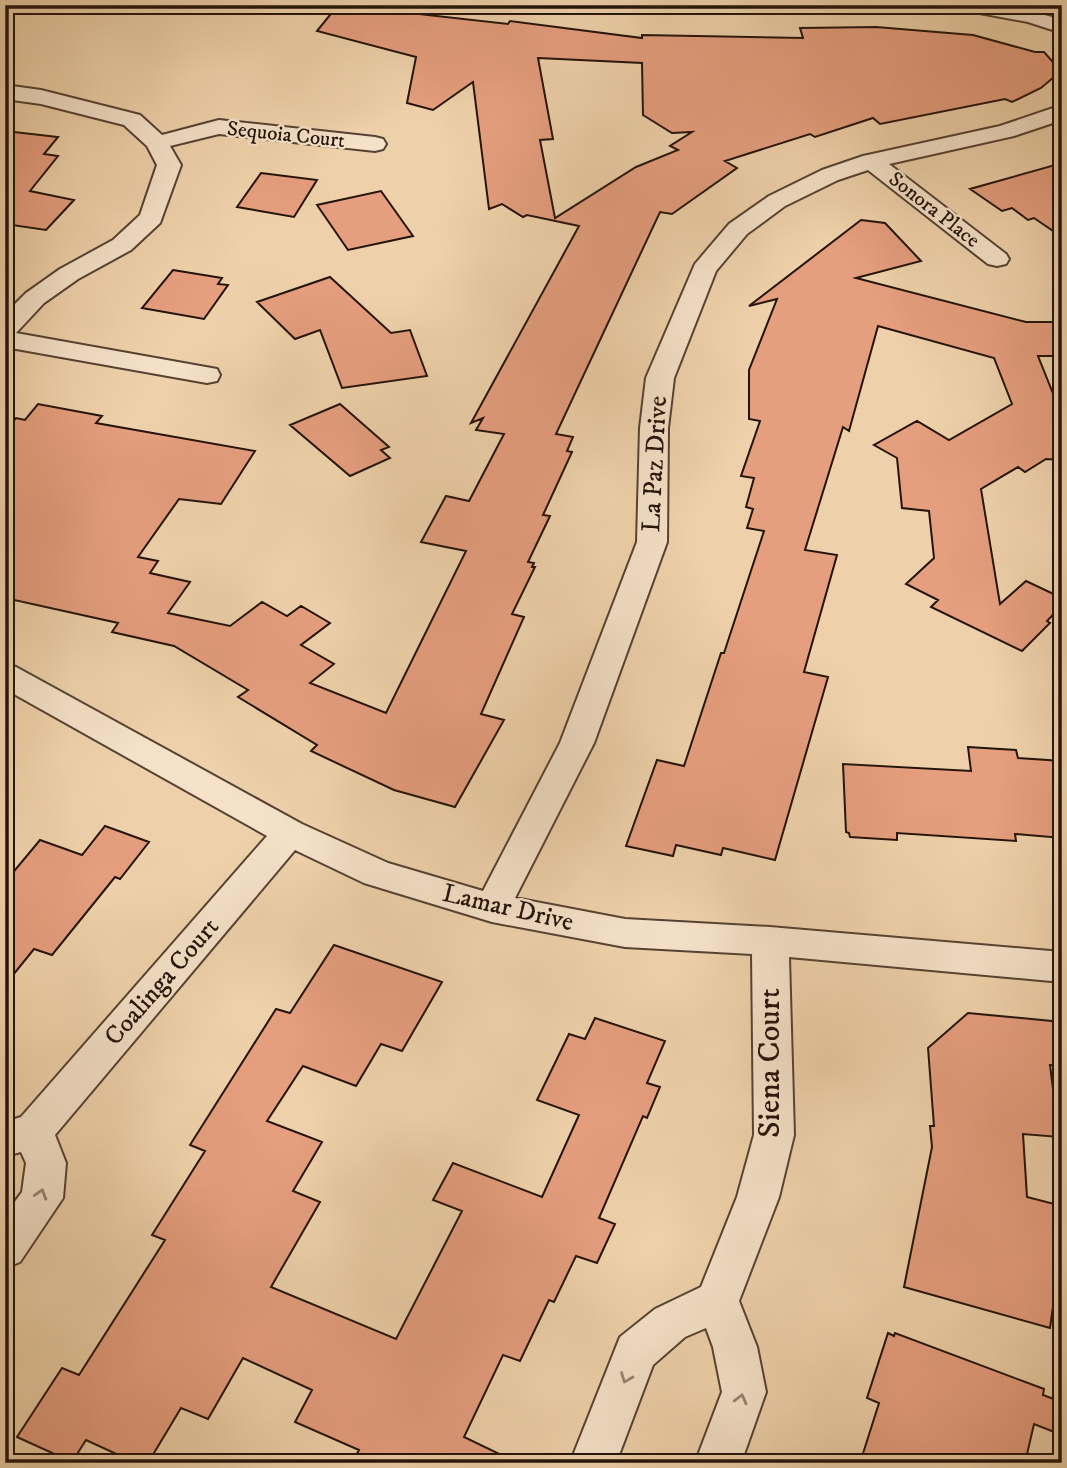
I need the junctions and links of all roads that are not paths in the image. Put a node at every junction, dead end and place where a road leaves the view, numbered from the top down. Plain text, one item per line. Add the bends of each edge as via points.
1 (649, 5) edge
2 (680, 5) edge
3 (965, 5) edge
4 (1062, 27) edge
5 (5, 92) edge
6 (1062, 112) edge
7 (157, 144) junction
8 (374, 144) dead end
9 (871, 161) junction
10 (997, 259) dead end
11 (5, 330) edge
12 (5, 339) edge
13 (207, 375) dead end
14 (5, 675) edge
15 (290, 834) junction
16 (492, 908) junction
17 (770, 942) junction
18 (1062, 968) edge
19 (20, 1135) edge
20 (5, 1249) edge
21 (717, 1301) junction
22 (593, 1463) edge
23 (718, 1463) edge

1 - 2 street
3 - 4 street
5 - 7 street via 132,120
6 - 9 street, La Paz Drive via 1006,131
7 - 8 street, Sequoia Court via 219,127
7 - 11 street via 169,165 151,218 122,245 35,298
9 - 10 street, Sonora Place
9 - 16 street, La Paz Drive via 830,174 776,201 738,229 704,269 660,379 654,428 652,541 577,743
12 - 13 street
14 - 15 street, Lamar Drive
15 - 16 street, Lamar Drive via 377,873
15 - 19 street, Coalinga Court
16 - 17 street, Lamar Drive via 625,933
17 - 18 street, Lamar Drive
17 - 21 street, Siena Court via 774,1135 758,1197
20 -> 19 street, Coalinga Court via 43,1198 46,1163
21 -> 22 street via 670,1323 635,1352
23 -> 21 street via 744,1392 735,1347

